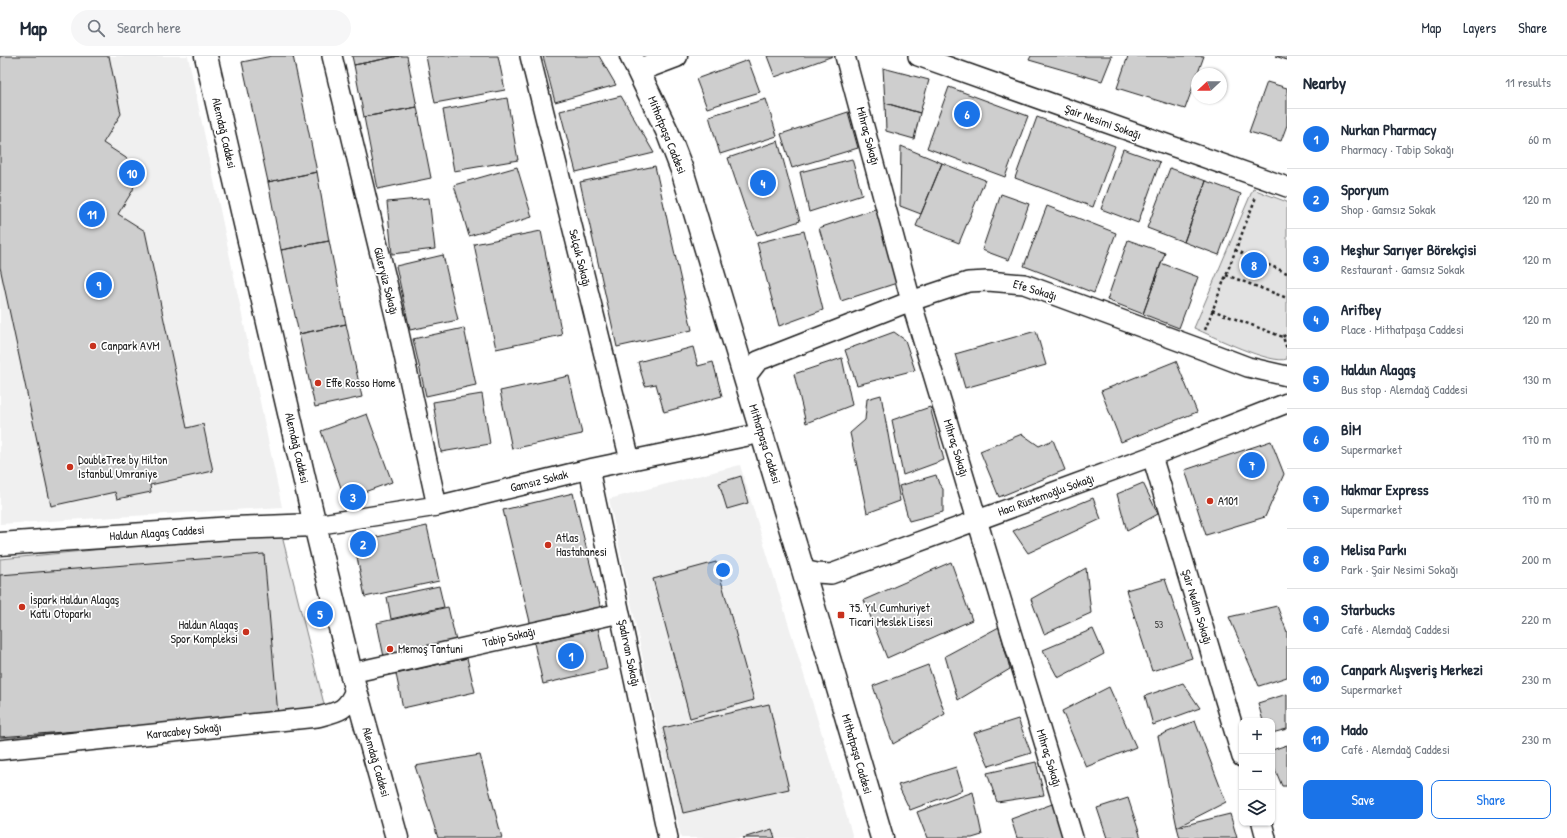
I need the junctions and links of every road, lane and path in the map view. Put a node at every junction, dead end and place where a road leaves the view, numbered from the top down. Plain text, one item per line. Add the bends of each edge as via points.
1 (206, 56) edge
2 (332, 56) edge
3 (530, 56) edge
4 (676, 56) edge
5 (845, 56) edge
6 (918, 56) edge
7 (635, 63) edge
8 (1262, 179) junction
9 (1287, 187) edge
10 (1235, 250) junction
11 (1287, 273) edge
12 (1226, 275) junction
13 (1287, 298) edge
14 (911, 301) junction
15 (1212, 310) junction
16 (1287, 333) edge
17 (1283, 337) junction
18 (1198, 348) junction
19 (1287, 349) edge
20 (1287, 376) edge
21 (745, 378) junction
22 (1287, 403) edge
23 (762, 433) junction
24 (1152, 456) junction
25 (630, 460) junction
26 (590, 469) junction
27 (437, 506) junction
28 (978, 520) junction
29 (315, 525) junction
30 (0, 544) edge
31 (803, 570) junction
32 (620, 613) junction
33 (353, 681) junction
34 (0, 750) edge
35 (1241, 754) edge
36 (1263, 826) edge
37 (397, 838) edge
38 (668, 838) edge
39 (882, 838) edge
40 (1073, 838) edge
41 (1266, 838) edge

1 - 29 main road, Alemdağ Caddesi
2 - 27 street, Güleryüz Sokağı via 397,324
3 - 25 street, Selçuk Sokağı
4 - 7 main road
5 - 14 street, Mihraç Sokağı
6 - 8 street, Şair Nesimi Sokağı
7 - 21 main road, Mithatpaşa Caddesi via 682,170
8 - 9 street, Şair Nesimi Sokağı
8 - 10 path
10 - 11 path
10 - 12 path
12 - 13 path
12 - 15 path
14 - 18 street, Efe Sokağı via 968,282 1024,284
14 - 21 street, Efe Sokağı via 758,361
14 - 28 street, Mihraç Sokağı
15 - 17 path
15 - 18 path
16 - 17 path
17 - 19 path
18 - 20 street, Efe Sokağı via 1248,367
21 - 23 main road, Mithatpaşa Caddesi
22 - 24 street, Hacı Rüstemoğlu Sokağı
23 - 25 street, Gamsız Sokak
23 - 31 main road, Mithatpaşa Caddesi
24 - 28 street, Hacı Rüstemoğlu Sokağı
24 - 35 street, Şair Nedim Sokağı
25 - 26 street, Gamsız Sokak
26 - 27 street, Gamsız Sokak
26 - 32 street, Şadırvan Sokağı
27 - 29 street, Gamsız Sokak
28 - 31 street, Hacı Rüstemoğlu Sokağı via 832,574
28 - 40 street, Mihraç Sokağı
29 - 30 main road, Haldun Alagaş Caddesi via 232,528
29 - 33 main road, Alemdağ Caddesi
31 - 39 main road, Mithatpaşa Caddesi
32 - 33 street, Tabip Sokağı
32 - 38 street, Şadırvan Sokağı
33 - 34 street, Karacabey Sokağı via 351,701 337,713 317,717
33 - 37 main road, Alemdağ Caddesi
36 - 41 street

